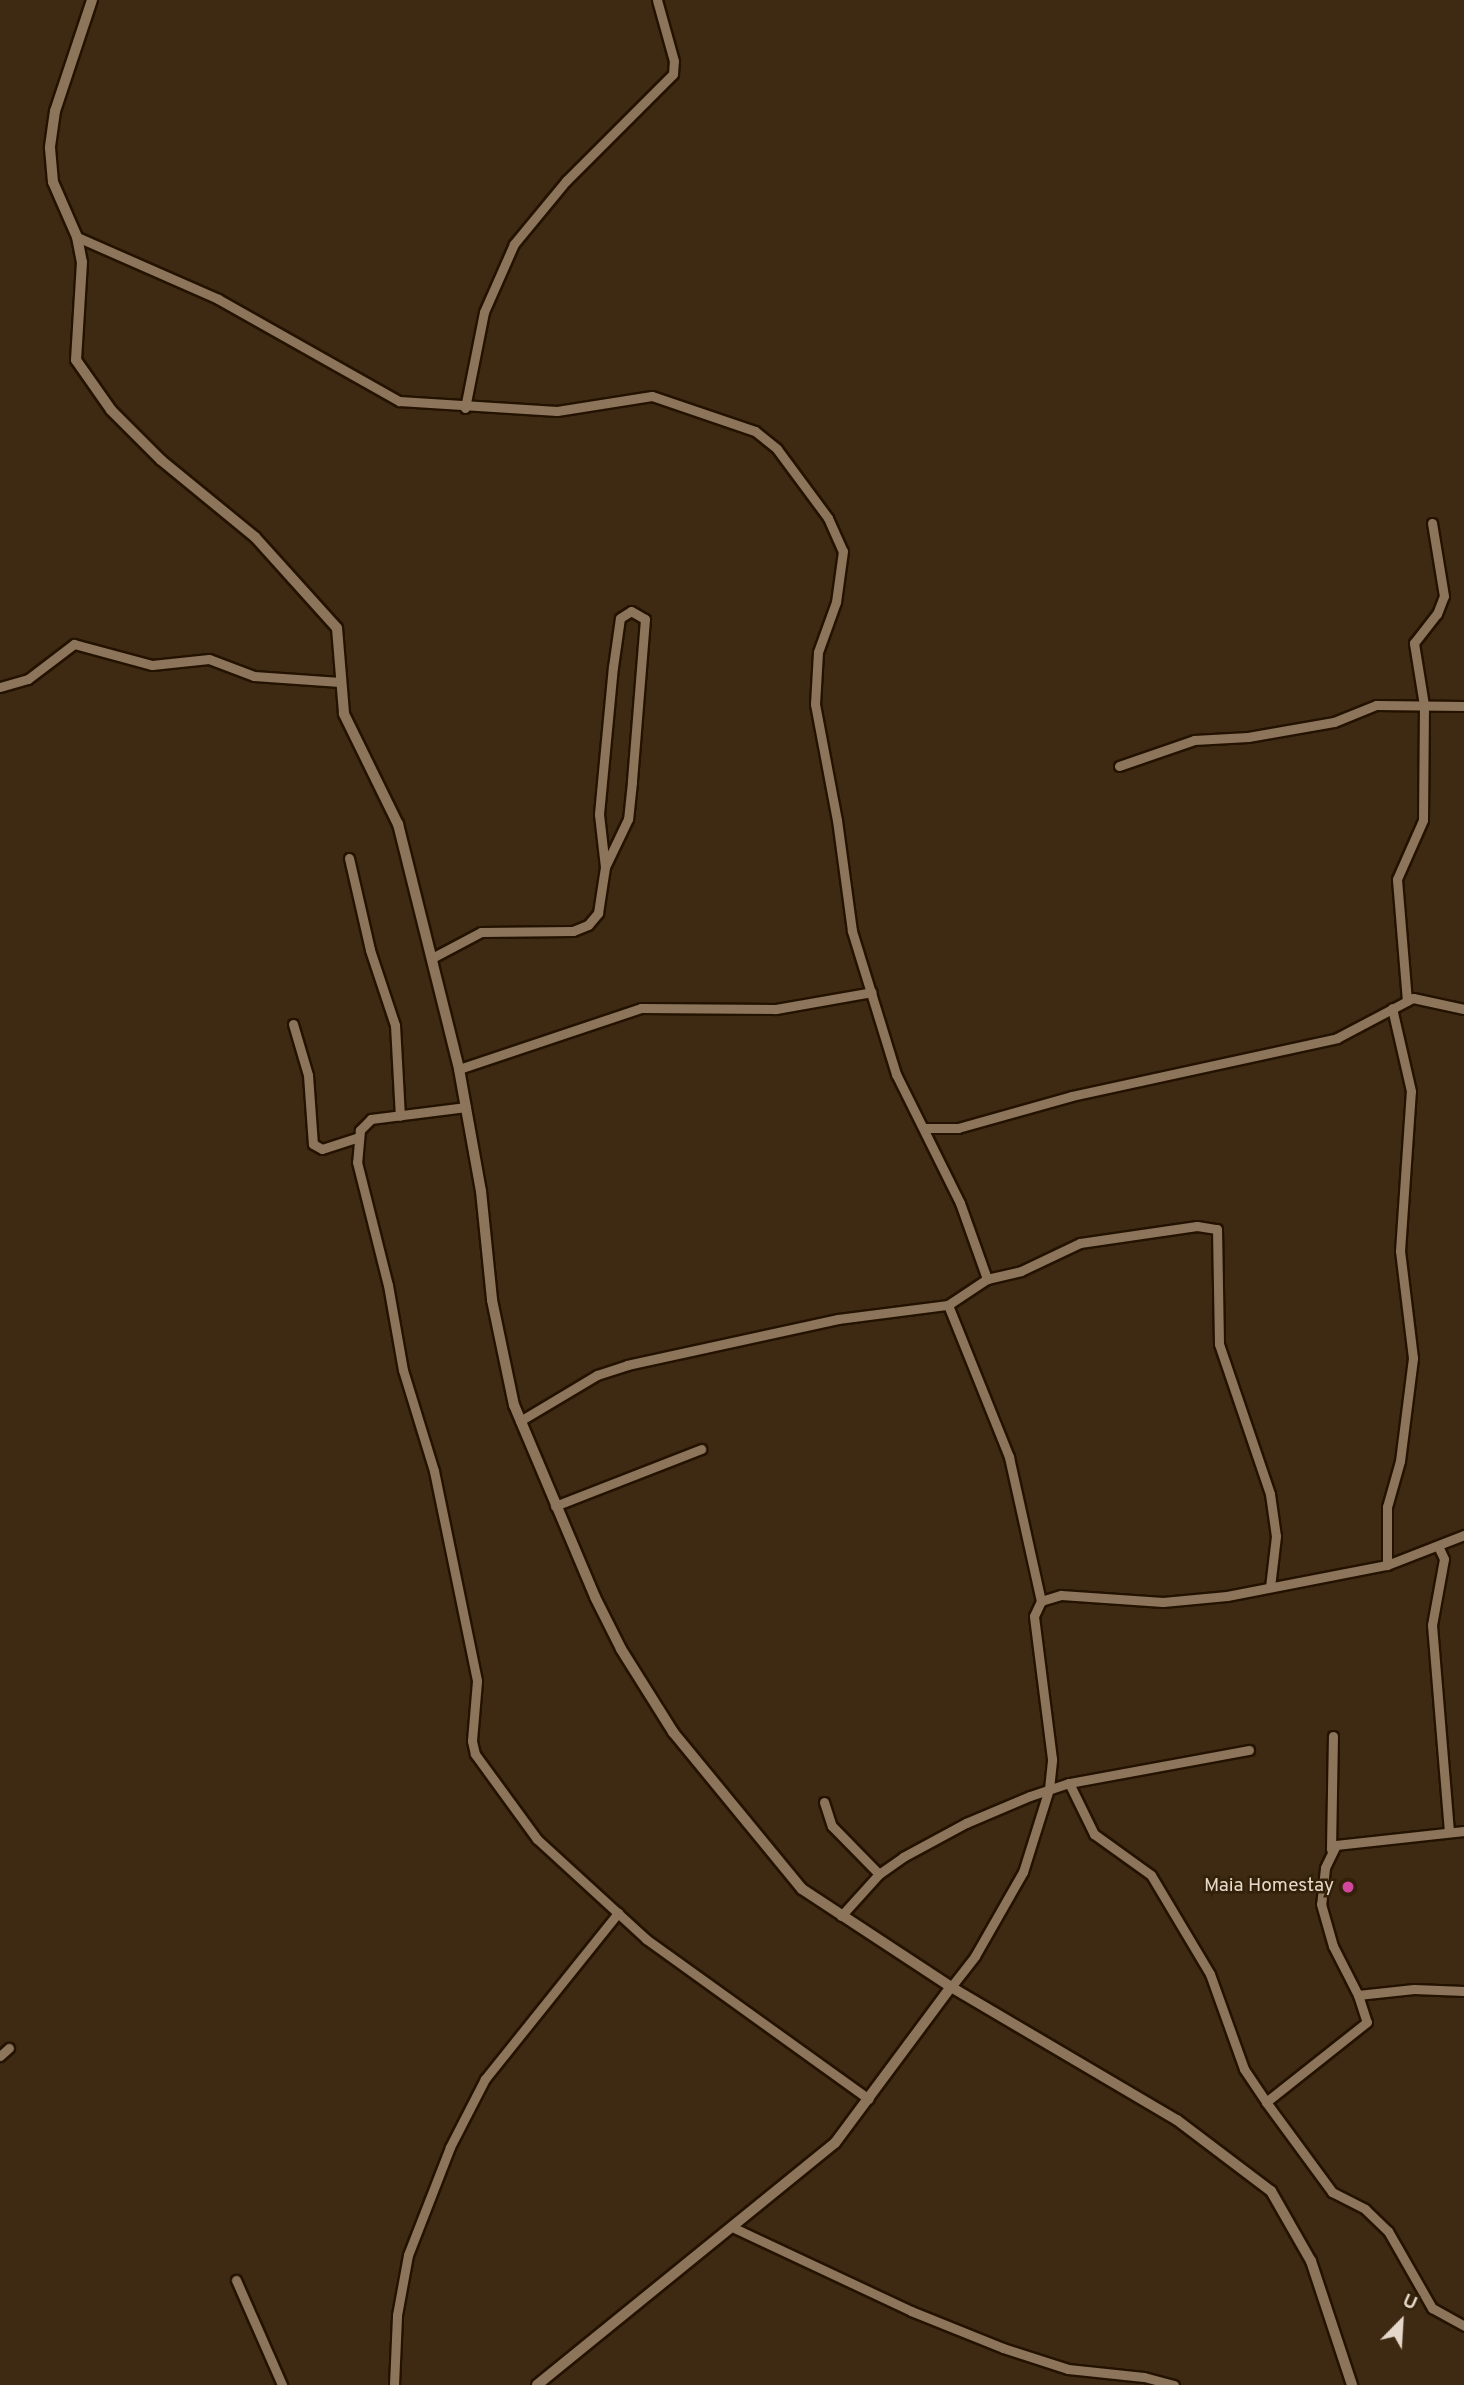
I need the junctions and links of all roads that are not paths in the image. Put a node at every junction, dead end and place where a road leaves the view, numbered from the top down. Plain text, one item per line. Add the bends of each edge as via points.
1 (92, 0) edge
2 (657, 0) edge
3 (78, 237) junction
4 (465, 408) junction
5 (1433, 523) dead end
6 (341, 682) junction
7 (0, 687) edge
8 (1424, 705) junction
9 (1464, 706) edge
10 (1119, 766) dead end
11 (349, 858) dead end
12 (605, 867) junction
13 (432, 958) junction
14 (872, 992) junction
15 (1407, 1001) junction
16 (1392, 1008) junction
17 (1464, 1009) edge
18 (293, 1024) dead end
19 (459, 1069) junction
20 (466, 1107) junction
21 (400, 1116) junction
22 (924, 1128) junction
23 (359, 1137) junction
24 (987, 1279) junction
25 (948, 1305) junction
26 (520, 1422) junction
27 (701, 1449) dead end
28 (555, 1506) junction
29 (1464, 1535) edge
30 (1438, 1546) junction
31 (1387, 1564) junction
32 (1270, 1587) junction
33 (1041, 1601) junction
34 (1333, 1736) dead end
35 (1249, 1750) dead end
36 (1069, 1783) junction
37 (1049, 1789) junction
38 (824, 1802) dead end
39 (1449, 1830) junction
40 (1464, 1831) edge
41 (1331, 1849) junction
42 (879, 1874) junction
43 (618, 1913) junction
44 (841, 1916) junction
45 (951, 1987) junction
46 (1464, 1991) edge
47 (1358, 1995) junction
48 (9, 2048) dead end
49 (0, 2056) edge
50 (869, 2099) junction
51 (1266, 2102) junction
52 (732, 2227) junction
53 (236, 2280) dead end
54 (1464, 2326) edge
55 (282, 2385) edge
56 (394, 2385) edge
57 (537, 2385) edge
58 (1174, 2385) edge
59 (1352, 2385) edge

1 - 3 street via 55,110 50,148 53,182
2 - 4 street via 674,61 673,74 575,171 514,244 484,312
3 - 4 street via 264,323 399,401
3 - 6 street via 83,280 75,346 82,374 145,444 256,537 328,614 340,643
4 - 14 street via 557,411 652,396 755,431 777,449 814,498 844,551 836,601 818,652 815,704 838,820 847,908
5 - 8 street via 1444,596 1437,614 1414,643
6 - 7 street via 254,676 209,659 152,665 74,644 28,679
6 - 13 street via 347,723 398,824
8 - 9 street
8 - 10 street via 1376,705 1334,722 1248,737 1194,740
8 - 15 street via 1423,820 1397,879
11 - 21 street via 370,950 394,1025
12 - 12 street via 599,814 620,618 631,611 645,619 632,782 628,819
12 - 13 street via 601,902 588,925 566,932 481,932
13 - 19 street
14 - 19 street via 784,1008 641,1008
14 - 22 street via 897,1074
15 - 16 street
15 - 17 street via 1421,998
16 - 22 street via 1353,1032 1329,1040 1072,1096 958,1128
16 - 31 street via 1401,1031 1411,1091 1400,1251 1413,1357 1401,1461 1387,1507
18 - 23 street via 308,1075 313,1144 322,1149
19 - 20 street
20 - 21 street
20 - 26 street via 481,1191 492,1300
21 - 23 street via 371,1119
22 - 24 street via 960,1203
23 - 43 street via 357,1162 363,1193 388,1285 402,1370 434,1471 477,1681 473,1748 525,1825
24 - 25 street
24 - 32 street via 1021,1271 1080,1243 1215,1227 1219,1344 1270,1494 1276,1536
25 - 26 street via 838,1319 627,1364 597,1375
25 - 33 street via 1009,1457
26 - 28 street
27 - 28 street
28 - 44 street via 594,1597 667,1724 774,1859 802,1889
29 - 30 street
30 - 31 street
30 - 39 street via 1444,1559 1432,1625
31 - 32 street
32 - 33 street via 1163,1602 1083,1595
33 - 37 street via 1034,1616 1052,1759
34 - 41 street
35 - 36 street
36 - 37 street
36 - 51 street via 1094,1834 1144,1868 1156,1883 1210,1974 1244,2069
37 - 42 street via 944,1833
37 - 45 street via 1023,1872 975,1956
38 - 42 street via 832,1826
39 - 40 street
39 - 41 street via 1348,1842
41 - 47 street via 1321,1904 1334,1946
42 - 44 street
43 - 50 street via 676,1963
43 - 56 street via 485,2079 450,2147 408,2255 397,2315
44 - 45 street
45 - 50 street
45 - 59 street via 1177,2120 1271,2191 1311,2261
46 - 47 street via 1414,1989
47 - 51 street via 1367,2022
48 - 49 street
50 - 52 street via 835,2143
51 - 54 street via 1332,2192 1365,2209 1388,2231 1432,2308
52 - 57 street
52 - 58 street via 911,2311 1003,2348 1068,2369
53 - 55 street

